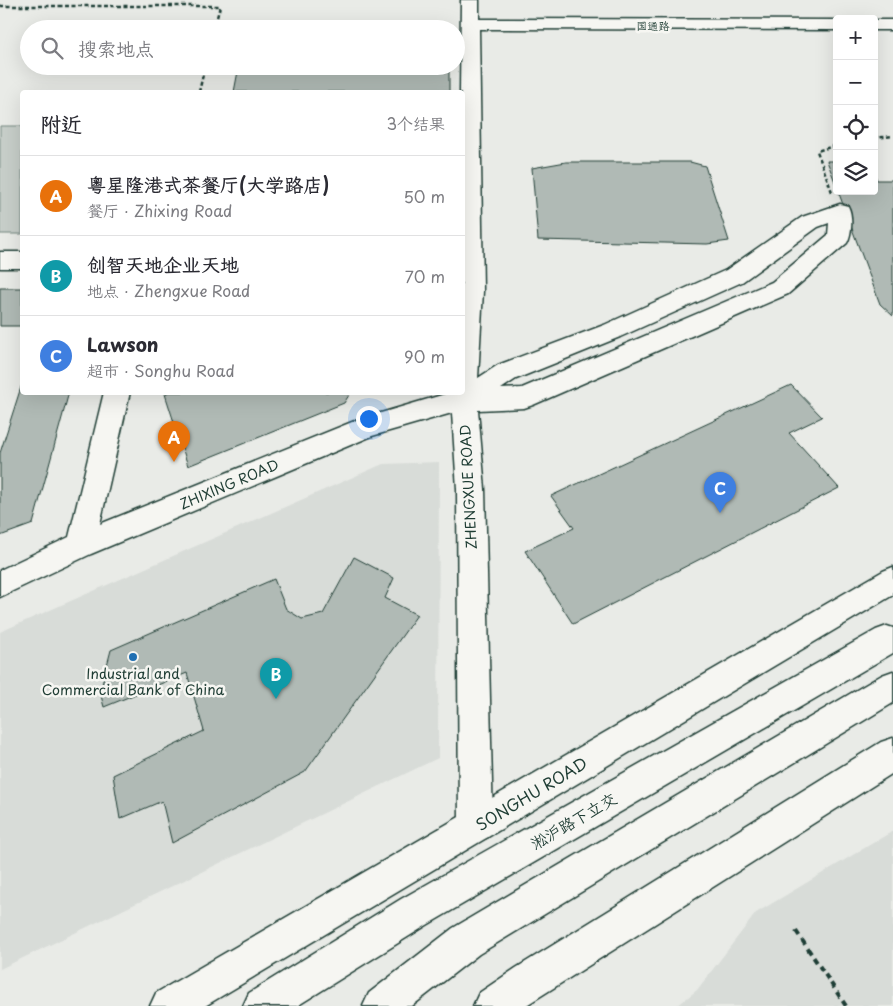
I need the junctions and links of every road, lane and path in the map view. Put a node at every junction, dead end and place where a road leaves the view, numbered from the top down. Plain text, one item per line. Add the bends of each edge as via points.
1 (0, 6) edge
2 (470, 12) edge
3 (216, 20) edge
4 (833, 25) edge
5 (878, 25) edge
6 (893, 25) edge
7 (203, 75) edge
8 (199, 90) edge
9 (893, 136) edge
10 (878, 138) edge
11 (833, 145) edge
12 (840, 212) junction
13 (0, 260) edge
14 (20, 260) edge
15 (465, 384) edge
16 (116, 395) edge
17 (464, 395) edge
18 (464, 400) junction
19 (82, 545) junction
20 (893, 580) edge
21 (0, 584) edge
22 (887, 640) dead end
23 (893, 686) edge
24 (893, 754) edge
25 (476, 824) junction
26 (796, 931) dead end
27 (169, 1006) edge
28 (262, 1006) edge
29 (382, 1006) edge
30 (492, 1006) edge
31 (846, 1006) edge

1 - 3 path via 220,6
2 - 4 street, 国通路
2 - 15 street, ZHENGXUE ROAD via 471,291
5 - 6 street
7 - 8 path
9 - 10 path
11 - 12 path via 817,151
12 - 18 street via 810,222 734,276 612,331 507,372
12 - 18 street via 839,238 780,288 524,398
13 - 14 street
16 - 19 street
17 - 18 street, ZHENGXUE ROAD
18 - 19 street, ZHIXING ROAD via 366,427
18 - 25 street, ZHENGXUE ROAD via 471,489
19 - 21 street, ZHIXING ROAD
20 - 25 street, SONGHU ROAD
22 - 28 street, 淞沪路下立交 via 414,912
23 - 29 street via 466,941
24 - 30 street
25 - 27 street, SONGHU ROAD
26 - 31 path

